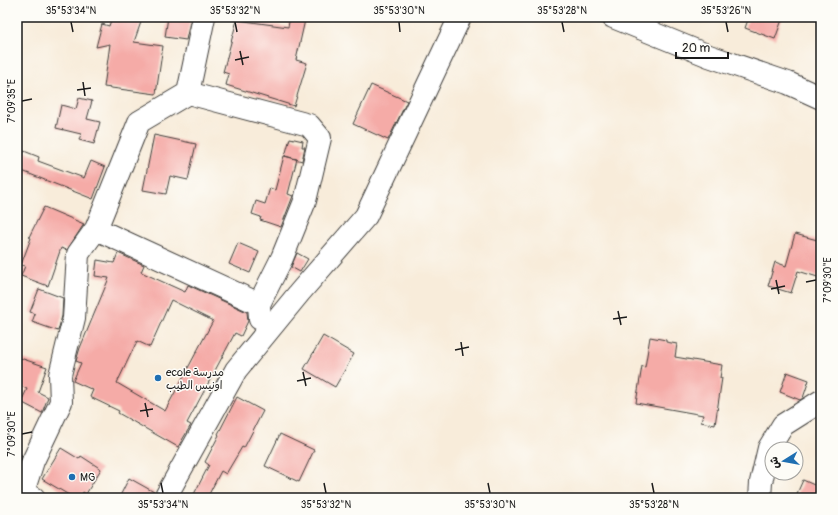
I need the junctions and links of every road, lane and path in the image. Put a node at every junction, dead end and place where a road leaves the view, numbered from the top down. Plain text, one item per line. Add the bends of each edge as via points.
1 (204, 17) edge
2 (460, 17) edge
3 (613, 17) edge
4 (188, 93) junction
5 (821, 98) edge
6 (96, 229) junction
7 (259, 304) junction
8 (262, 338) junction
9 (821, 401) edge
10 (34, 498) edge
11 (165, 498) edge
12 (760, 498) edge

1 - 4 street
2 - 8 street via 366,216
3 - 5 street via 709,56 788,83
4 - 6 street via 139,122
4 - 7 street via 309,125 320,138 305,201 282,258
6 - 7 street
6 - 10 street via 78,254 74,318 60,375 61,402 33,461 23,492
7 - 8 street
8 - 11 street via 236,370
9 - 12 street via 782,425 769,448

